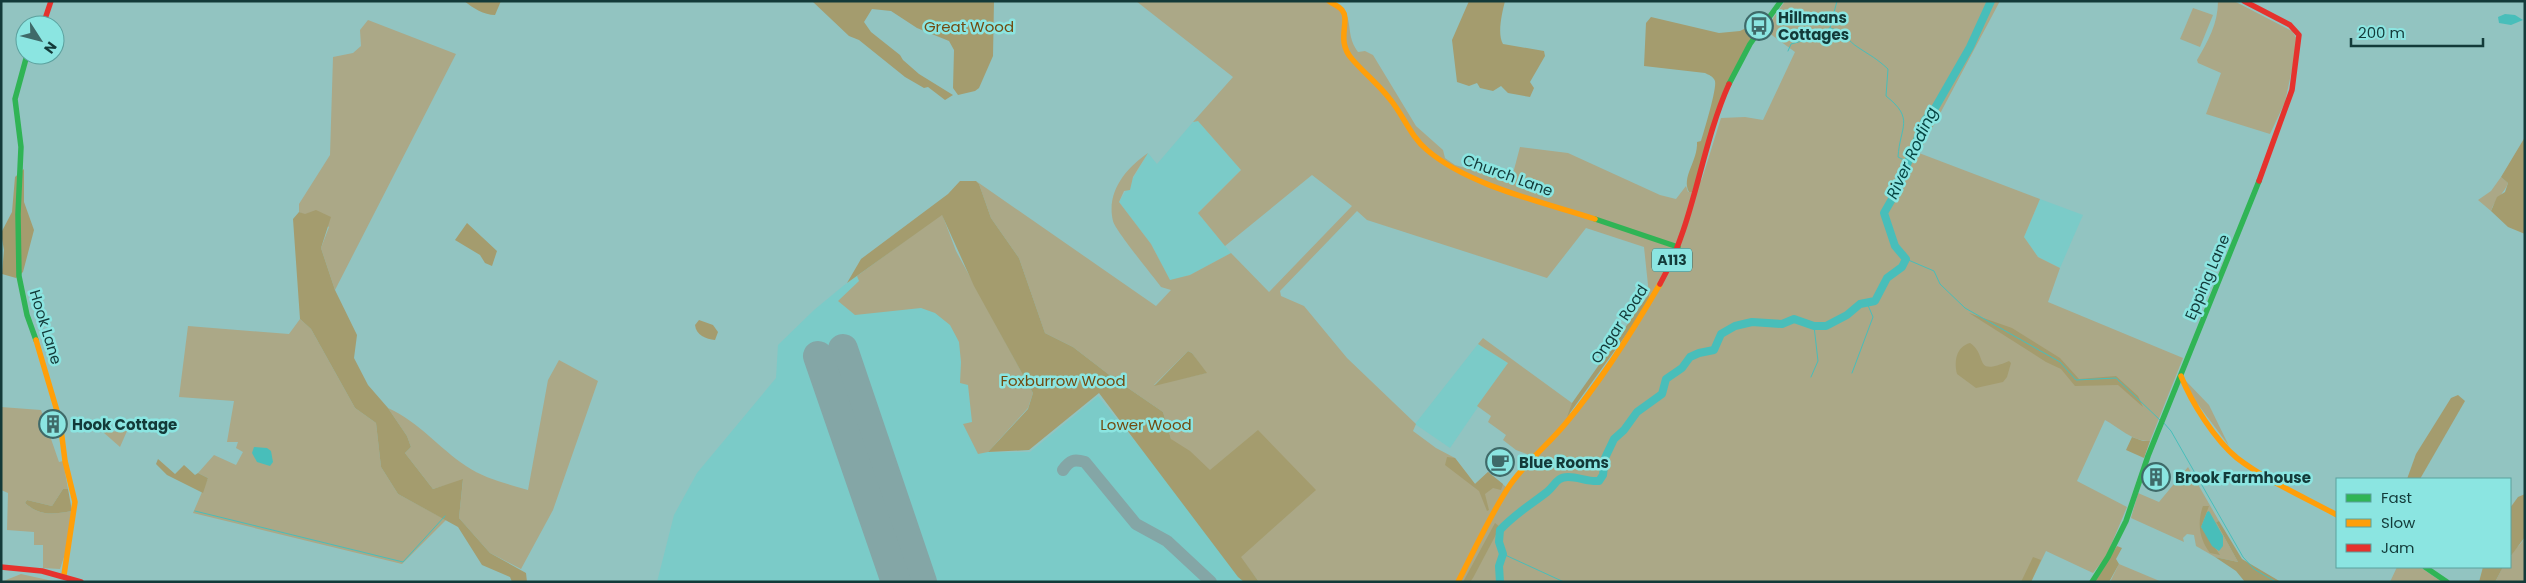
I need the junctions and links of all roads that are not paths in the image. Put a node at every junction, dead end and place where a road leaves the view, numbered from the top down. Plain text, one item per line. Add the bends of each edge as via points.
1 (51, 1) edge
2 (1329, 1) edge
3 (1781, 1) edge
4 (2244, 1) edge
5 (46, 15) edge
6 (24, 65) edge
7 (1678, 247) junction
8 (2181, 374) junction
9 (2173, 396) junction
10 (2189, 396) junction
11 (2336, 514) edge
12 (1, 567) edge
13 (2426, 568) edge
14 (64, 575) junction
15 (81, 582) edge
16 (1458, 582) edge
17 (2092, 582) edge
18 (2447, 582) edge

1 - 5 street
2 - 7 street, Church Lane via 1342,10 1345,18 1343,45 1351,58 1390,99 1425,149 1442,162 1476,180
3 - 7 street, Ongar Road / A113 via 1737,66 1726,92
4 - 8 street, Epping Lane via 2294,29 2300,37 2299,49 2292,90 2269,156
6 - 14 street, Hook Lane via 14,99 21,147 20,276 27,315 60,422 74,502
7 - 16 street, Ongar Road / A113 via 1619,349 1567,422 1528,462 1508,489
8 - 9 street, Epping Lane
8 - 10 street
9 - 10 street
9 - 17 street, Epping Lane via 2126,520
10 - 11 street via 2236,456 2268,478
12 - 14 street
13 - 18 street
14 - 15 street

